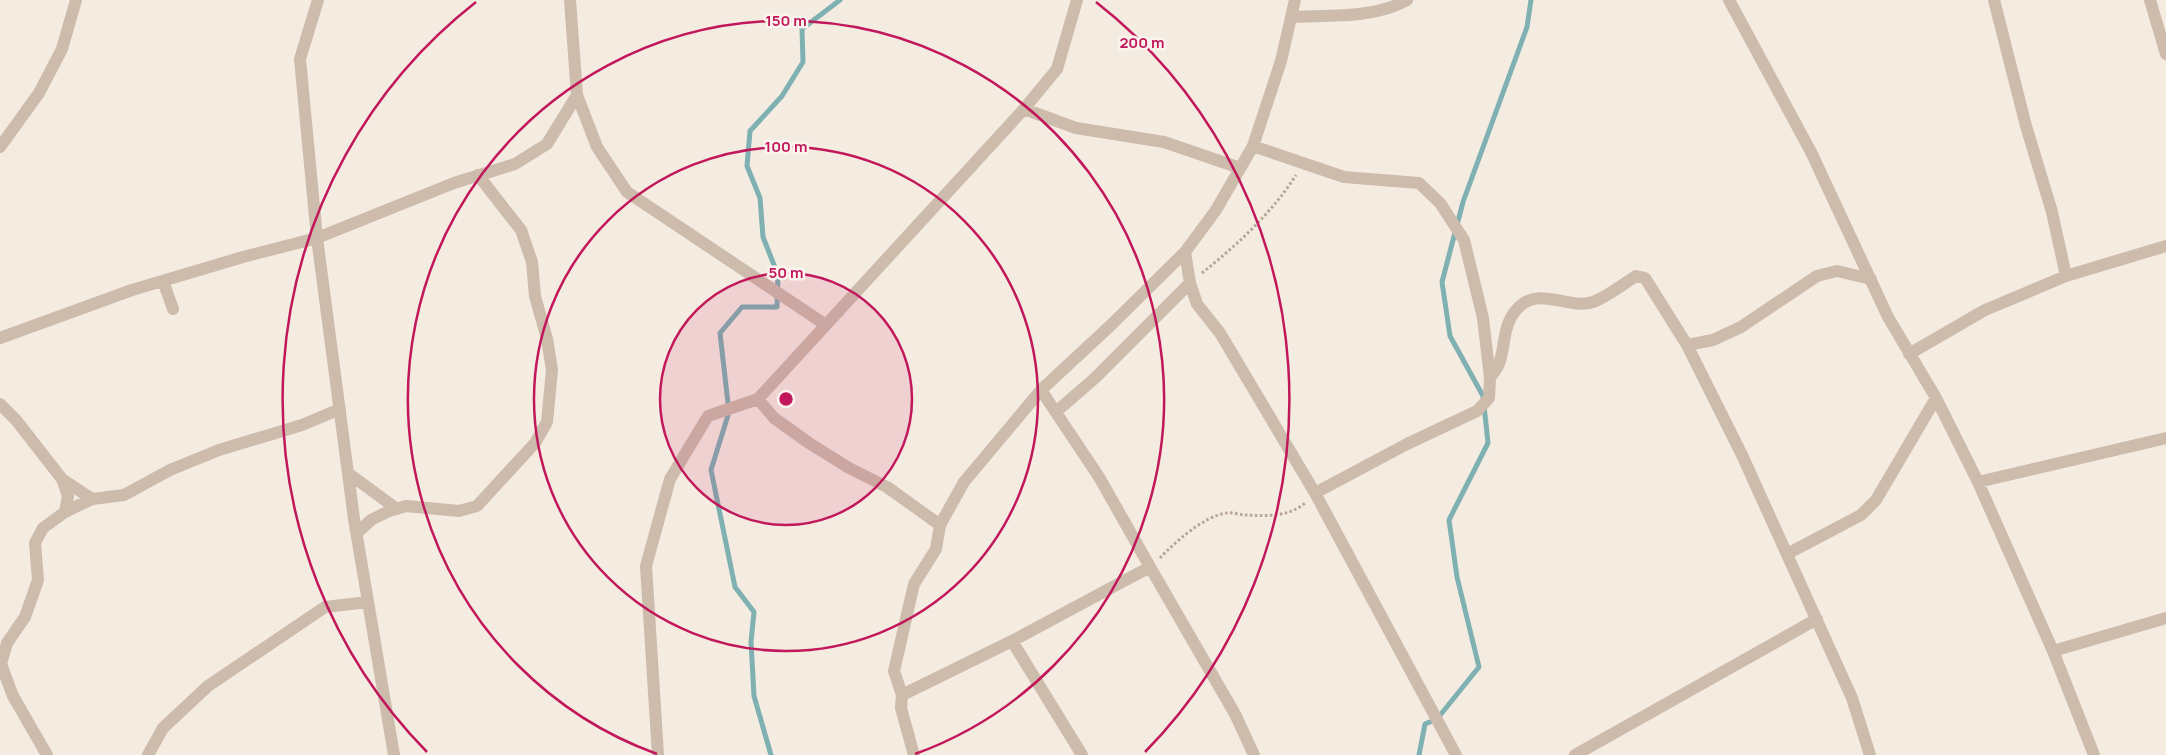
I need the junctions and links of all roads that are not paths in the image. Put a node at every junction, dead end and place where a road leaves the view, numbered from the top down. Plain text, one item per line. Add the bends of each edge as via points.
1 (76, 0) edge
2 (318, 0) edge
3 (570, 0) edge
4 (1077, 0) edge
5 (1295, 0) edge
6 (1407, 0) edge
7 (1729, 0) edge
8 (1994, 0) edge
9 (2150, 0) edge
10 (1291, 17) junction
11 (2166, 54) edge
12 (577, 95) junction
13 (1024, 108) junction
14 (1253, 146) junction
15 (0, 147) edge
16 (1240, 168) junction
17 (478, 175) junction
18 (317, 238) junction
19 (2166, 246) edge
20 (1185, 252) junction
21 (2066, 276) junction
22 (1870, 279) junction
23 (163, 281) junction
24 (1190, 283) junction
25 (173, 309) dead end
26 (826, 325) junction
27 (0, 338) edge
28 (1687, 345) junction
29 (1909, 354) junction
30 (1490, 378) junction
31 (1041, 390) junction
32 (1936, 398) junction
33 (758, 399) junction
34 (0, 404) edge
35 (340, 409) junction
36 (1057, 411) junction
37 (2166, 438) edge
38 (348, 473) junction
39 (62, 479) junction
40 (1978, 482) junction
41 (1315, 493) junction
42 (92, 499) junction
43 (397, 509) junction
44 (65, 512) junction
45 (940, 525) junction
46 (357, 533) junction
47 (1788, 554) junction
48 (1150, 568) junction
49 (368, 602) junction
50 (1817, 618) junction
51 (2166, 618) edge
52 (1012, 642) junction
53 (2053, 651) junction
54 (902, 695) junction
55 (47, 755) edge
56 (148, 755) edge
57 (394, 755) edge
58 (658, 755) edge
59 (914, 755) edge
60 (1082, 755) edge
61 (1254, 755) edge
62 (1456, 755) edge
63 (1576, 755) edge
64 (1870, 755) edge
65 (2094, 755) edge

1 - 15 street via 62,49 39,93
2 - 18 street via 300,59
3 - 12 street
4 - 13 street via 1057,70
5 - 10 street
6 - 10 street via 1366,13
7 - 22 street via 1811,152
8 - 21 street via 2052,212
9 - 11 street
10 - 14 street via 1281,61
12 - 17 street via 547,144 515,164
12 - 26 street via 597,147 627,192
13 - 16 street via 1076,128 1164,142
13 - 26 street
14 - 16 street
14 - 30 street via 1344,177 1419,183 1440,202 1464,240 1483,318
16 - 20 street via 1216,210
17 - 18 street
17 - 43 street via 521,230 532,262 535,296 552,370 547,422 535,443 477,506 460,511 406,506
18 - 23 street
18 - 35 street
19 - 21 street
20 - 24 street
20 - 31 street
21 - 29 street via 1985,310
22 - 28 street via 1837,271 1817,276 1741,327 1713,340
22 - 29 street
23 - 25 street
23 - 27 street
24 - 36 street
24 - 41 street via 1197,304 1220,333
26 - 33 street
28 - 30 street via 1645,278 1636,276 1594,302 1574,304 1551,298 1532,298 1519,306 1506,328 1499,365
28 - 47 street
29 - 32 street
30 - 41 street via 1489,398 1477,411
31 - 36 street
31 - 45 street via 964,482
32 - 40 street
32 - 47 street via 1876,500 1861,515
33 - 45 street via 774,418 808,443 887,487
33 - 58 street via 708,416 670,479 665,496 646,566
34 - 39 street
35 - 38 street
35 - 42 street via 302,425 219,450 170,470 124,495
36 - 48 street
37 - 40 street
38 - 43 street
38 - 46 street
39 - 42 street
39 - 44 street via 68,496
40 - 53 street
41 - 62 street
42 - 44 street
43 - 46 street via 371,520
44 - 55 street via 43,528 35,543 38,580 25,617 7,643 1,664 13,696
45 - 54 street via 936,549 914,584 898,647 894,671
46 - 49 street
47 - 50 street
48 - 52 street
48 - 61 street via 1235,714
49 - 56 street via 325,607 208,686 162,728
49 - 57 street
50 - 63 street
50 - 64 street via 1852,698
51 - 53 street
52 - 54 street
52 - 60 street
53 - 65 street
54 - 59 street via 901,708

